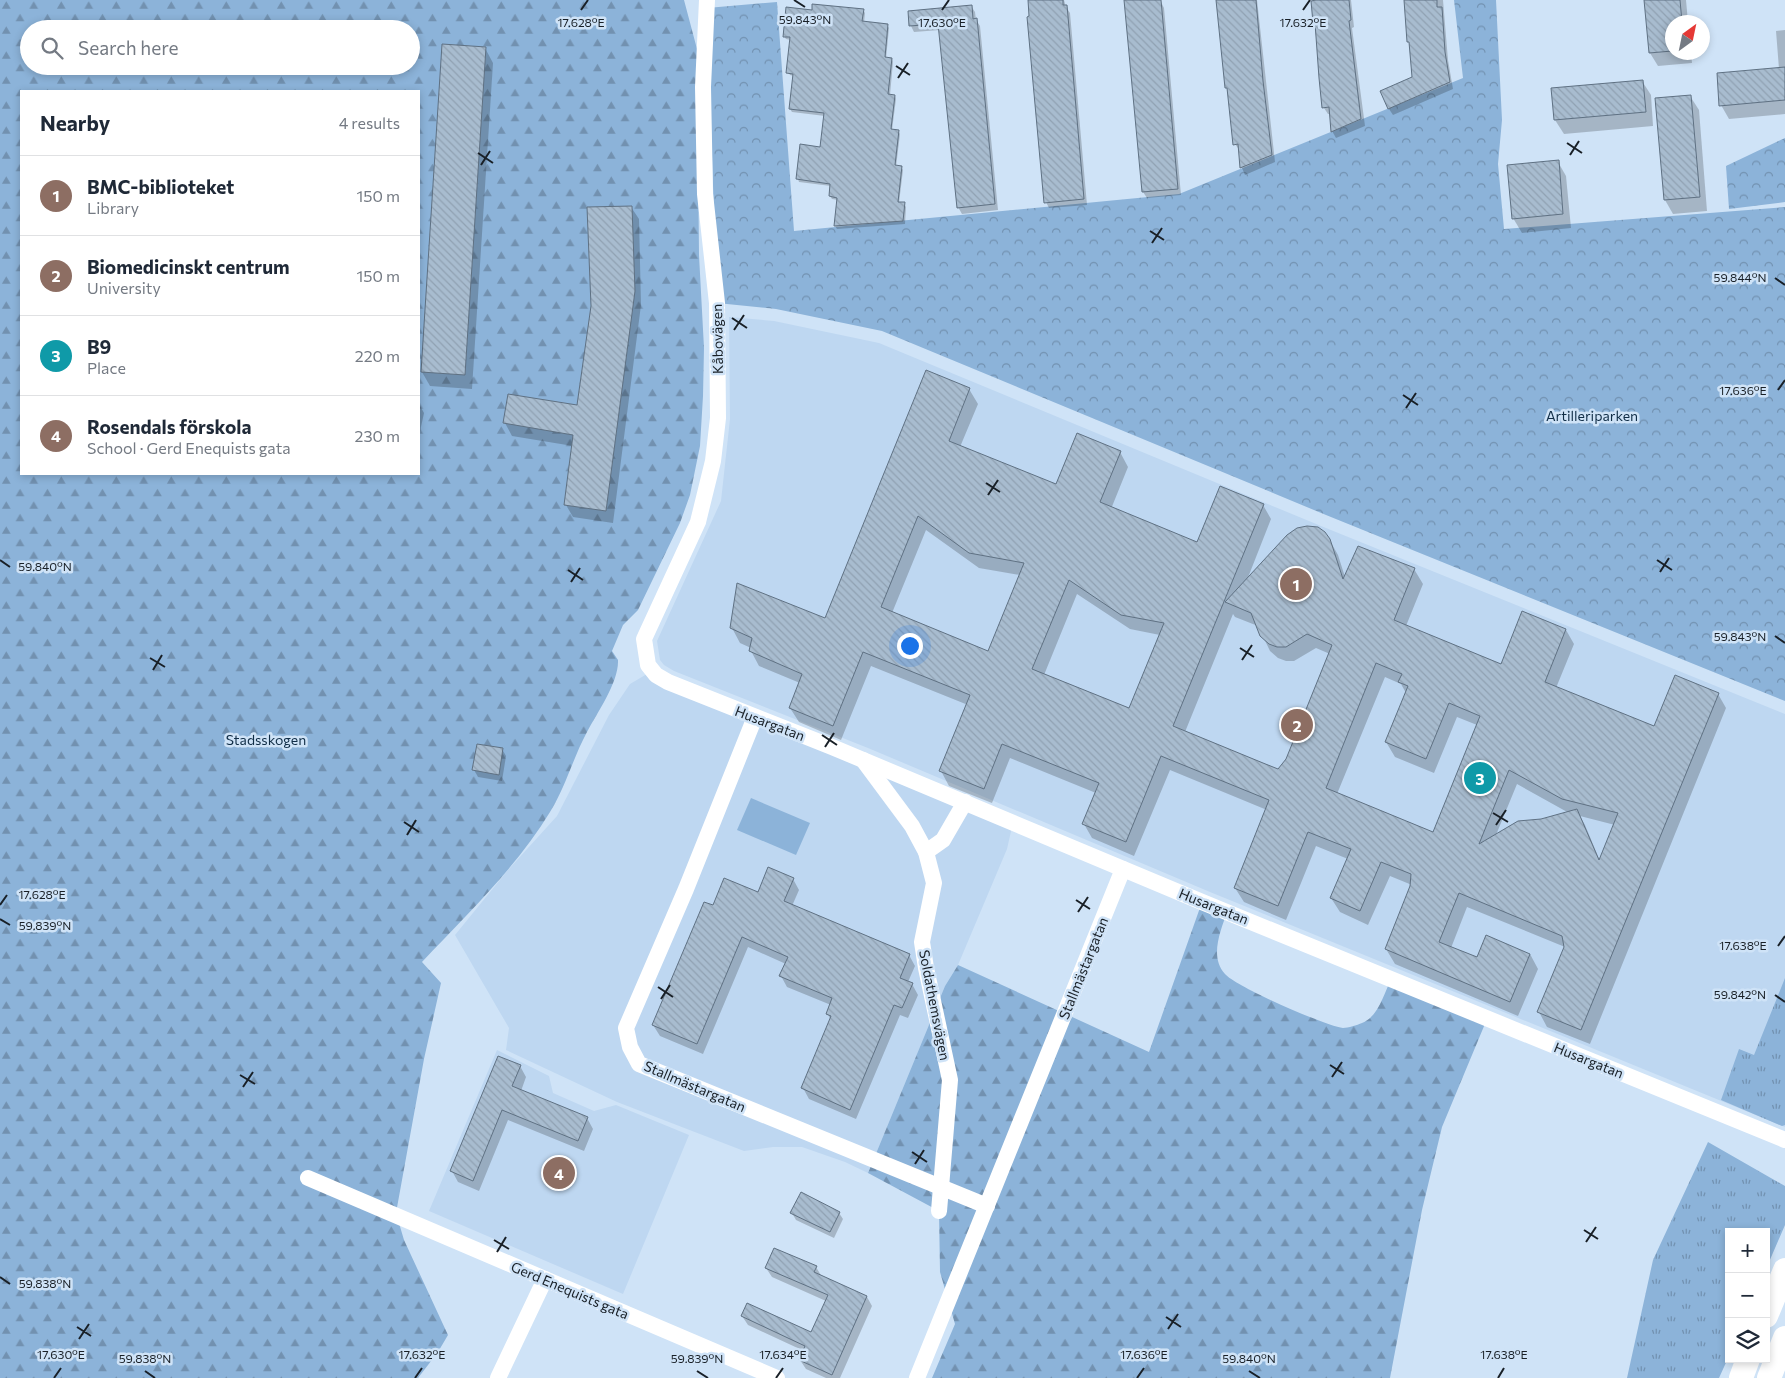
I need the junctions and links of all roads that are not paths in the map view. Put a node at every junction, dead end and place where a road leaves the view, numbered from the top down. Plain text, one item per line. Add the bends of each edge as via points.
1 (707, 0) edge
2 (648, 664) joint
3 (755, 717) junction
4 (863, 760) junction
5 (965, 802) junction
6 (926, 852) junction
7 (1123, 869) junction
8 (1785, 1140) edge
9 (308, 1178) dead end
10 (941, 1188) junction
11 (986, 1206) junction
12 (939, 1211) dead end
13 (1785, 1270) edge
14 (545, 1279) junction
15 (1770, 1306) edge
16 (1785, 1338) edge
17 (1747, 1363) edge
18 (498, 1378) edge
19 (777, 1378) edge
20 (917, 1378) edge
21 (1741, 1378) edge
22 (1769, 1378) edge

1 - 2 street, Kåbovägen via 703,87 705,194 717,303 718,418 713,461 698,522 644,640
2 - 3 street, Husargatan via 668,682
3 - 4 street, Husargatan
3 - 10 street, Stallmästargatan via 626,1028 630,1047 639,1064
4 - 5 street, Husargatan
4 - 6 street, Soldathemsvägen via 912,826
5 - 6 street via 943,840
5 - 7 street, Husargatan
6 - 10 street, Soldathemsvägen via 934,883 922,942 950,1080
7 - 8 street, Husargatan
7 - 11 street, Stallmästargatan
9 - 14 street, Gerd Enequists gata
10 - 11 street, Stallmästargatan
10 - 12 street, Soldathemsvägen
11 - 20 street, Stallmästargatan
13 - 15 main road
14 - 18 street
14 - 19 street, Gerd Enequists gata
16 - 22 main road
17 - 21 main road

